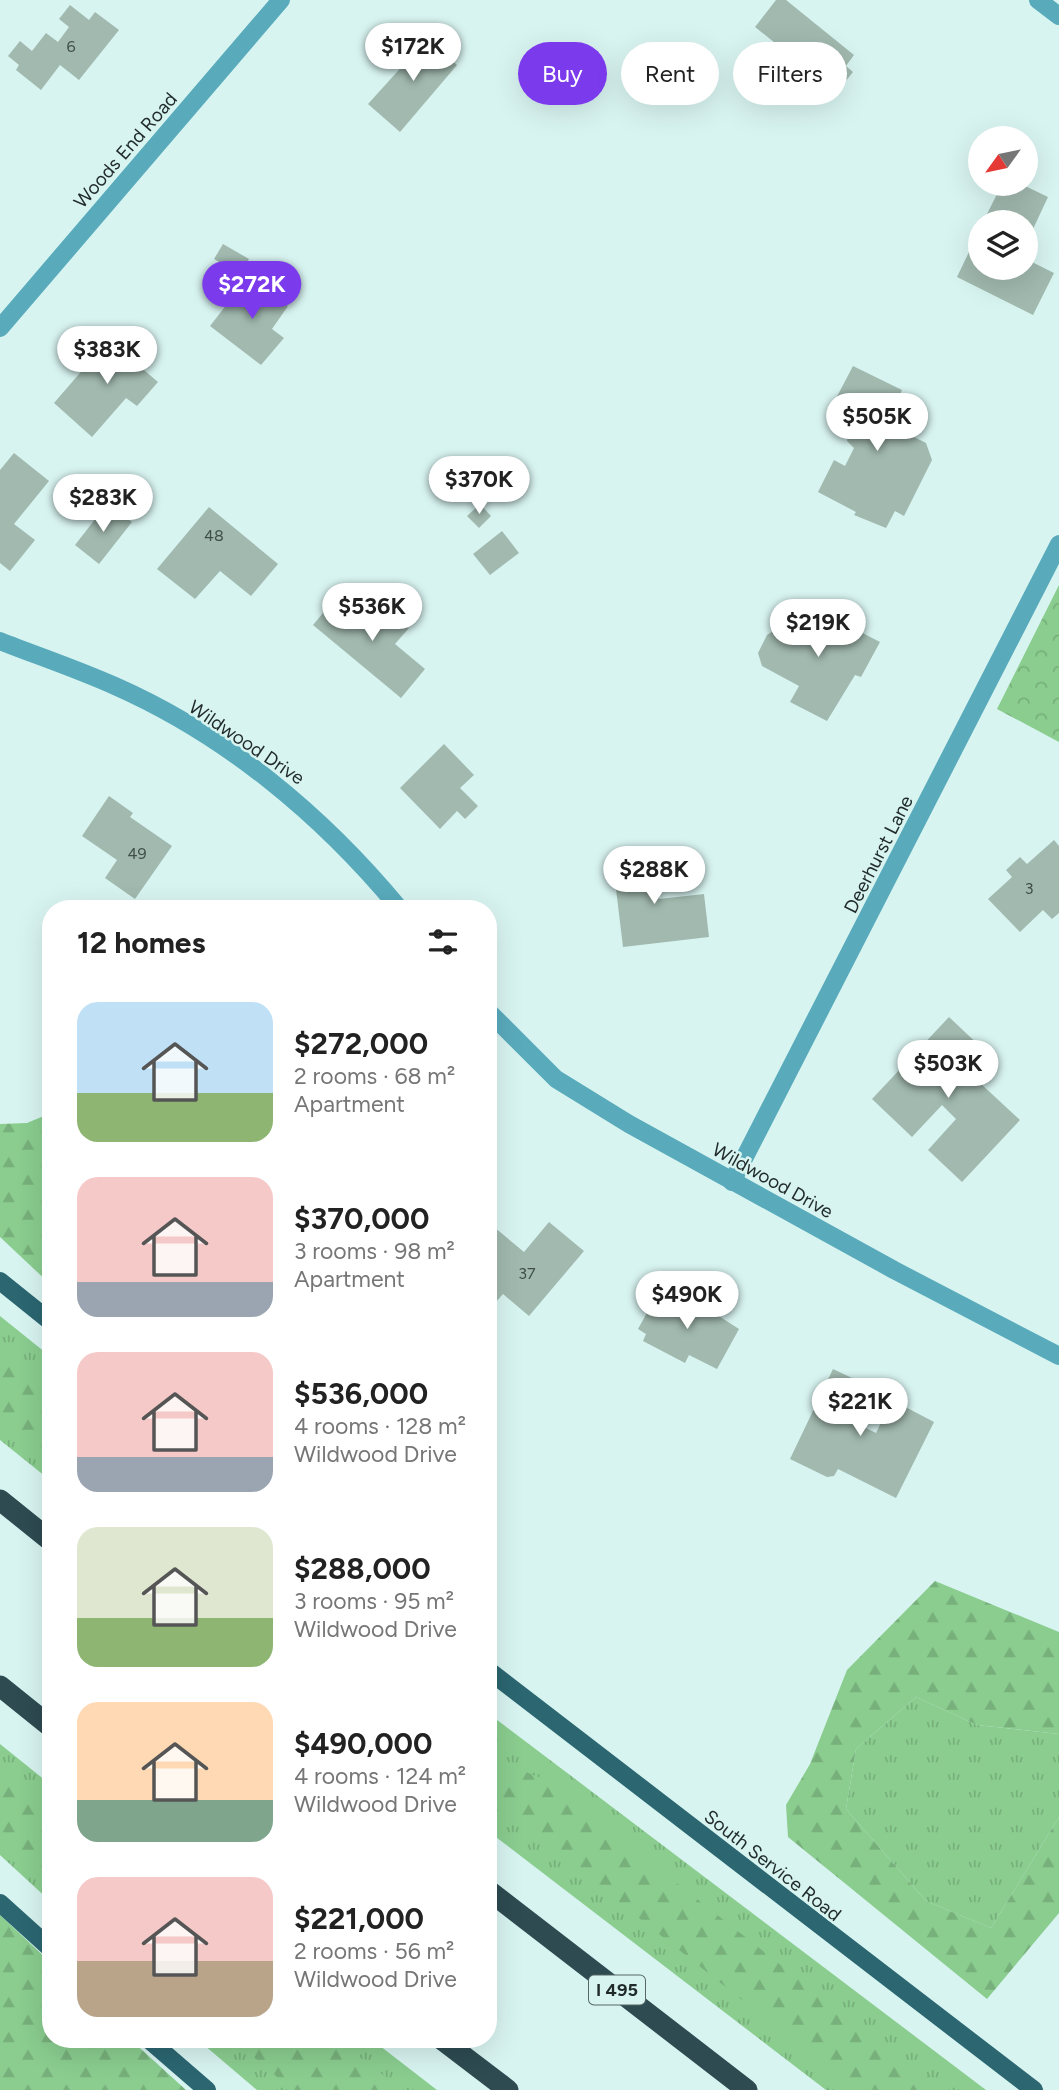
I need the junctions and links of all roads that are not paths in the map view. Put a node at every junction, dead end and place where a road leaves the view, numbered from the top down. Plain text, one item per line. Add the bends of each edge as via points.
1 (281, 0) edge
2 (1038, 0) edge
3 (1059, 16) edge
4 (0, 328) edge
5 (1059, 544) edge
6 (0, 641) edge
7 (391, 900) edge
8 (497, 1020) edge
9 (732, 1182) junction
10 (0, 1281) edge
11 (42, 1315) edge
12 (1059, 1356) edge
13 (0, 1500) edge
14 (42, 1534) edge
15 (497, 1677) edge
16 (0, 1686) edge
17 (42, 1720) edge
18 (497, 1897) edge
19 (0, 1903) edge
20 (42, 1941) edge
21 (158, 2048) edge
22 (453, 2048) edge
23 (207, 2090) edge
24 (508, 2090) edge
25 (747, 2090) edge
26 (1034, 2090) edge

1 - 4 street, Woods End Road
2 - 3 street
5 - 9 street, Deerhurst Lane
6 - 7 street, Wildwood Drive via 116,686 206,735 292,796 363,865
8 - 9 street, Wildwood Drive via 556,1079
9 - 12 street, Wildwood Drive
10 - 11 main road
13 - 14 highway
15 - 26 main road, South Service Road
16 - 17 highway
18 - 25 highway, I 495
19 - 20 main road
21 - 23 main road
22 - 24 highway

